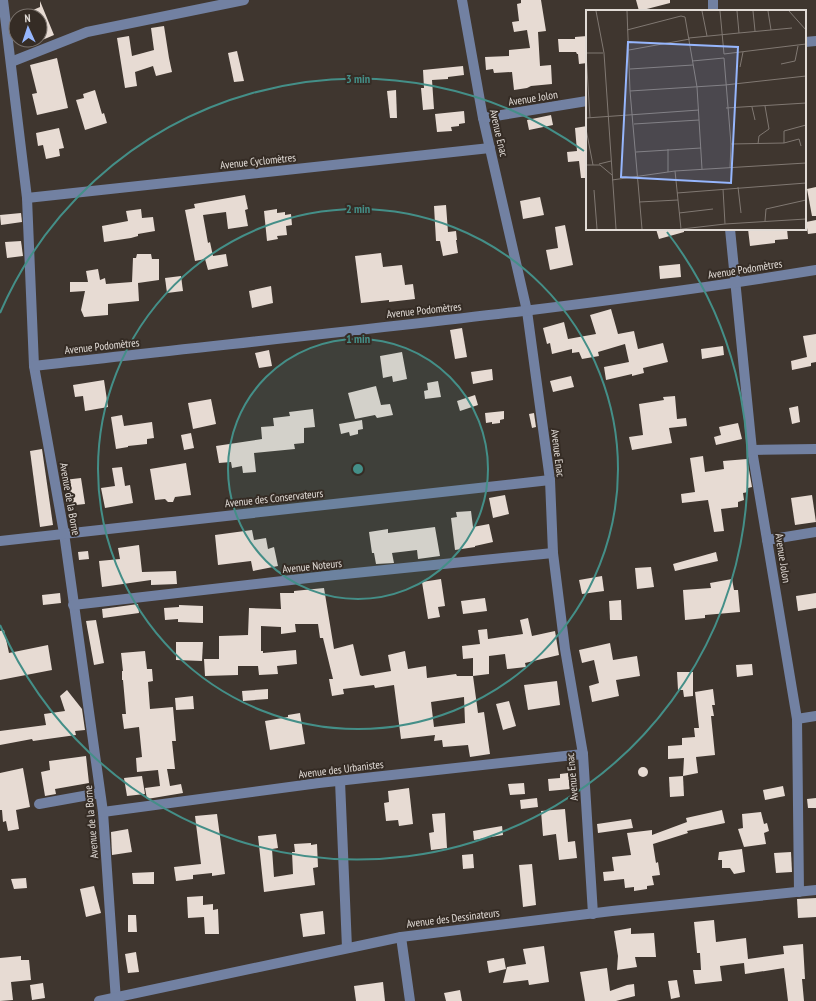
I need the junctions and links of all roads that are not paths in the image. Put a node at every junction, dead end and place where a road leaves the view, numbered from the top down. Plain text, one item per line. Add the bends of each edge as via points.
1 (2, 0) edge
2 (244, 0) edge
3 (462, 0) edge
4 (816, 41) edge
5 (806, 42) edge
6 (11, 62) junction
7 (586, 101) edge
8 (483, 118) junction
9 (490, 148) junction
10 (27, 198) junction
11 (730, 230) edge
12 (816, 270) edge
13 (736, 283) junction
14 (528, 311) junction
15 (34, 366) junction
16 (816, 449) edge
17 (752, 450) junction
18 (550, 480) junction
19 (816, 532) edge
20 (64, 534) junction
21 (768, 540) junction
22 (0, 541) edge
23 (553, 553) junction
24 (73, 605) junction
25 (816, 716) edge
26 (797, 719) junction
27 (583, 754) junction
28 (340, 780) junction
29 (100, 793) junction
30 (39, 804) dead end
31 (103, 812) junction
32 (816, 890) edge
33 (799, 892) junction
34 (593, 914) junction
35 (401, 937) junction
36 (347, 948) junction
37 (116, 1000) edge
38 (99, 1001) edge
39 (410, 1001) edge

1 - 6 street, Avenue de la Borne
2 - 6 street via 87,32
3 - 8 street, Avenue Enac
4 - 5 street
6 - 10 street, Avenue de la Borne
7 - 8 street, Avenue Jolon
8 - 9 street, Avenue Enac
9 - 10 street, Avenue Cyclomètres
9 - 14 street, Avenue Enac
10 - 15 street, Avenue de la Borne
11 - 13 street, Avenue Jolon
12 - 13 street, Avenue Podomètres
13 - 14 street, Avenue Podomètres
13 - 17 street, Avenue Jolon
14 - 15 street, Avenue Podomètres
14 - 18 street, Avenue Enac
15 - 20 street, Avenue de la Borne
16 - 17 street
17 - 21 street, Avenue Jolon
18 - 20 street, Avenue des Conservateurs
18 - 23 street, Avenue Enac
19 - 21 street
20 - 22 street, Avenue des Conservateurs
20 - 24 street, Avenue de la Borne
21 - 26 street, Avenue Jolon
23 - 24 street, Avenue Noteurs
23 - 27 street, Avenue Enac via 565,649
24 - 29 street, Avenue de la Borne
25 - 26 street
26 - 33 street, Avenue Jolon
27 - 28 street, Avenue des Urbanistes
27 - 34 street, Avenue Enac
28 - 31 street, Avenue des Urbanistes
28 - 36 street
29 - 30 street
29 - 31 street, Avenue de la Borne
31 - 37 street, Avenue de la Borne
32 - 33 street, Avenue des Dessinateurs
33 - 34 street, Avenue des Dessinateurs
34 - 35 street, Avenue des Dessinateurs
35 - 36 street, Avenue des Dessinateurs
35 - 39 street
36 - 37 street, Avenue des Dessinateurs
37 - 38 street, Avenue des Dessinateurs

